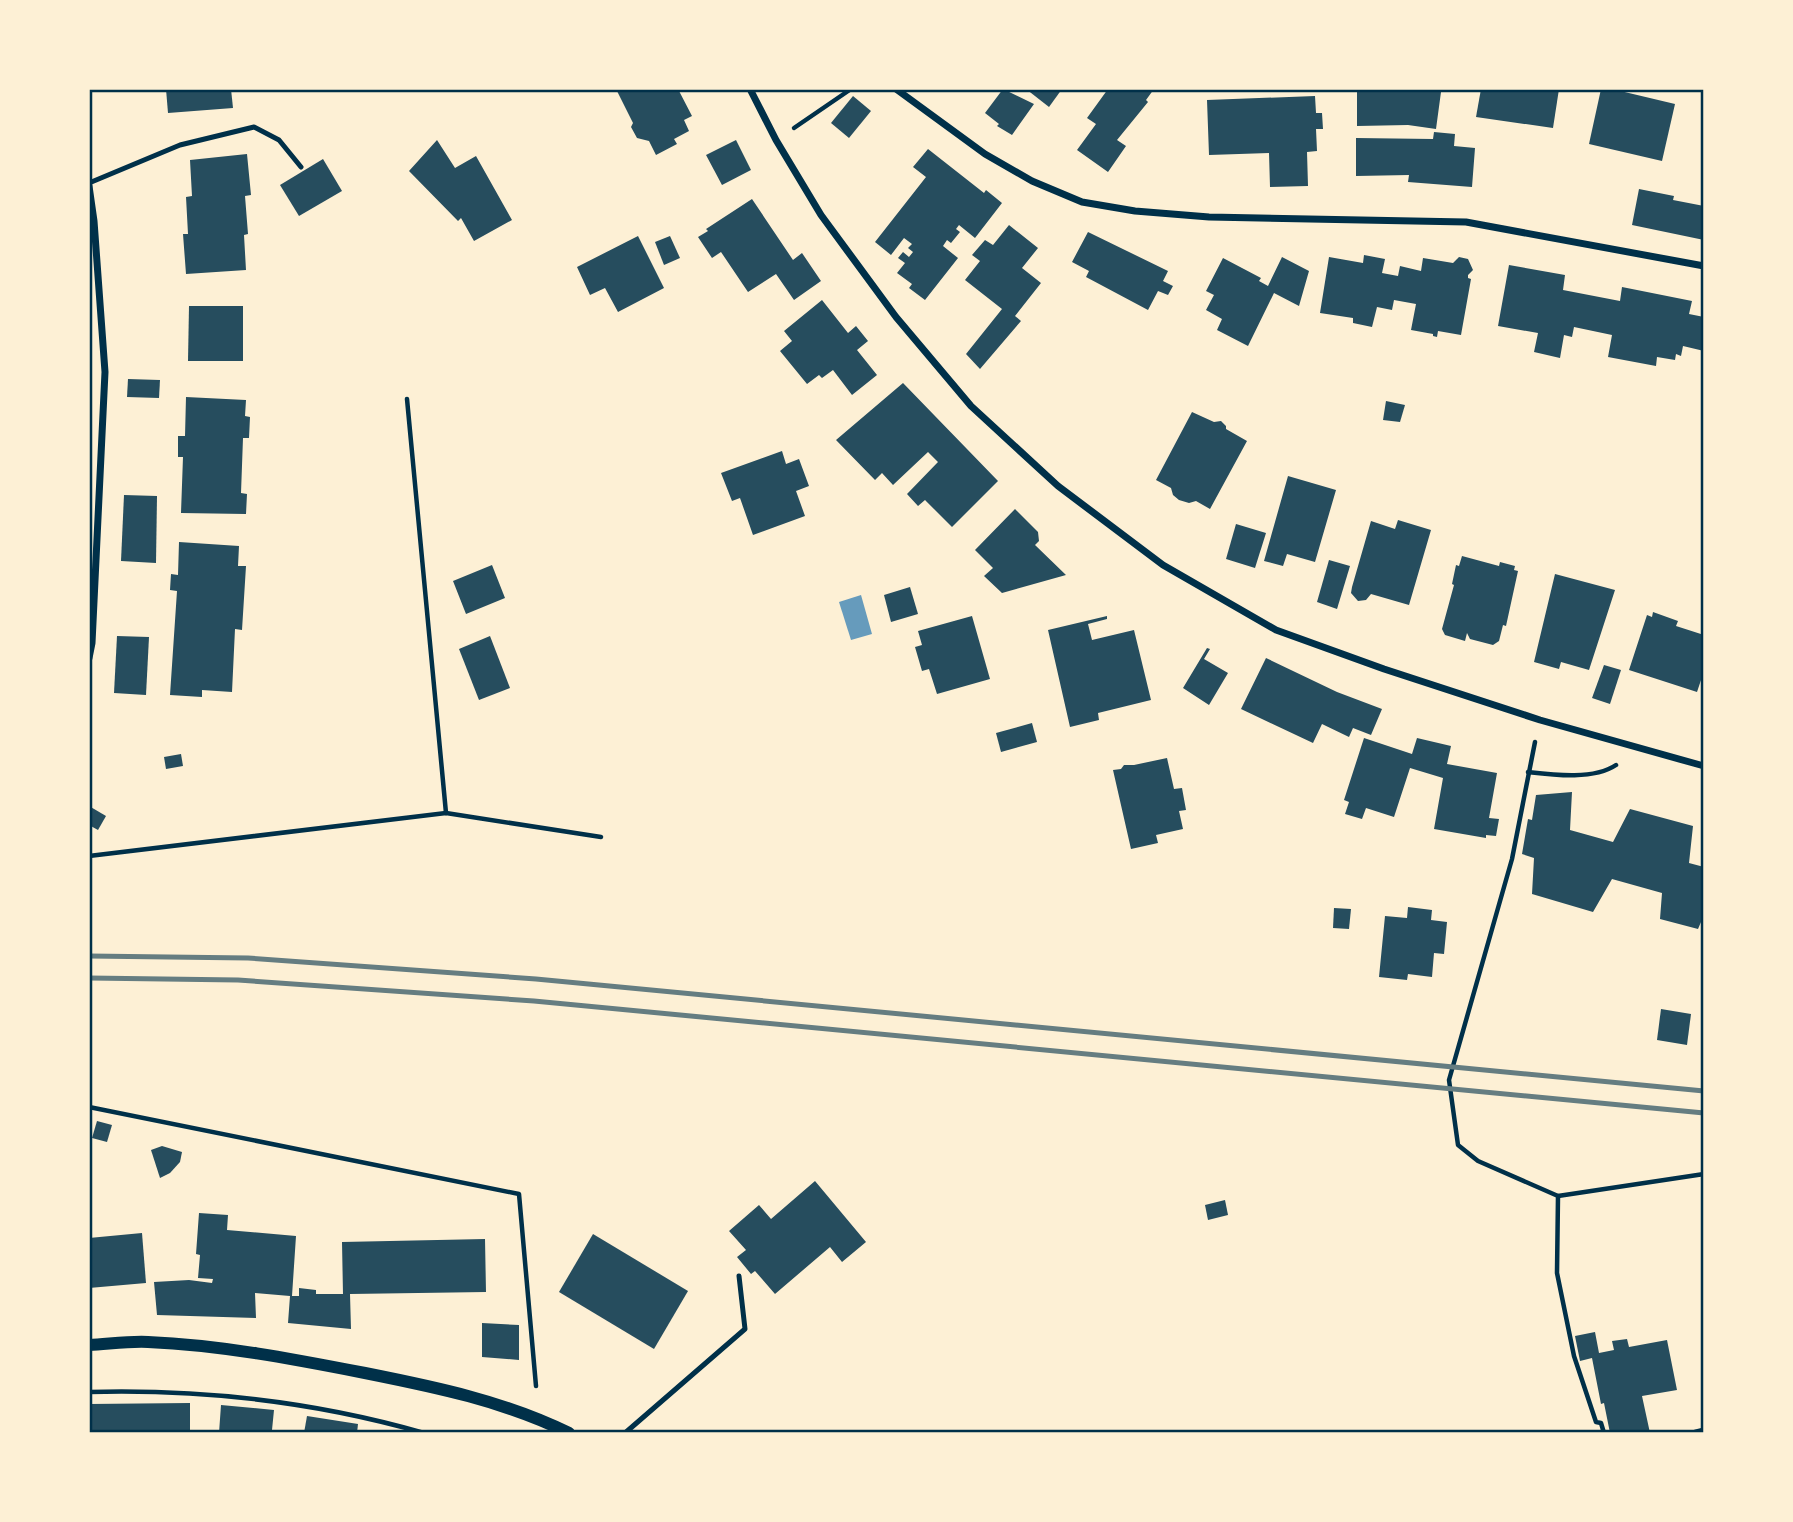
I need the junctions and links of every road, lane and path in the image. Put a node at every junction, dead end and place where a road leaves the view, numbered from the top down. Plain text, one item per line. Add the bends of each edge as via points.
1 (750, 89) edge
2 (851, 89) edge
3 (896, 89) edge
4 (776, 140) junction
5 (301, 167) dead end
6 (89, 185) edge
7 (1704, 267) edge
8 (407, 398) dead end
9 (89, 658) edge
10 (1540, 720) junction
11 (1633, 746) junction
12 (1704, 765) edge
13 (1528, 772) junction
14 (446, 813) junction
15 (601, 837) dead end
16 (89, 856) edge
17 (89, 1107) edge
18 (1704, 1174) edge
19 (1558, 1196) junction
20 (739, 1276) dead end
21 (89, 1345) edge
22 (536, 1386) dead end
23 (89, 1392) edge
24 (1704, 1431) edge
25 (424, 1433) edge
26 (569, 1433) edge
27 (625, 1433) edge
28 (1604, 1433) edge
29 (1696, 1433) edge

1 - 4 street
2 - 4 path
3 - 7 street via 985,154 1082,202 1209,216 1466,222
4 - 10 street via 821,215 895,317 971,405 1058,486 1163,565 1276,630
5 - 6 lane via 279,140 254,127 180,145
6 - 9 street via 105,372
8 - 14 path
10 - 11 street
10 - 13 path
11 - 12 street
11 - 13 path via 1607,771 1562,776
13 - 19 path via 1512,859 1449,1080 1458,1145 1478,1161
14 - 15 path
14 - 16 path
17 - 22 path via 519,1194
18 - 19 path
19 - 28 path via 1557,1273 1574,1356
20 - 27 lane via 746,1329
21 - 26 street via 145,1342 289,1358 466,1394
23 - 25 path via 258,1399
24 - 29 street

